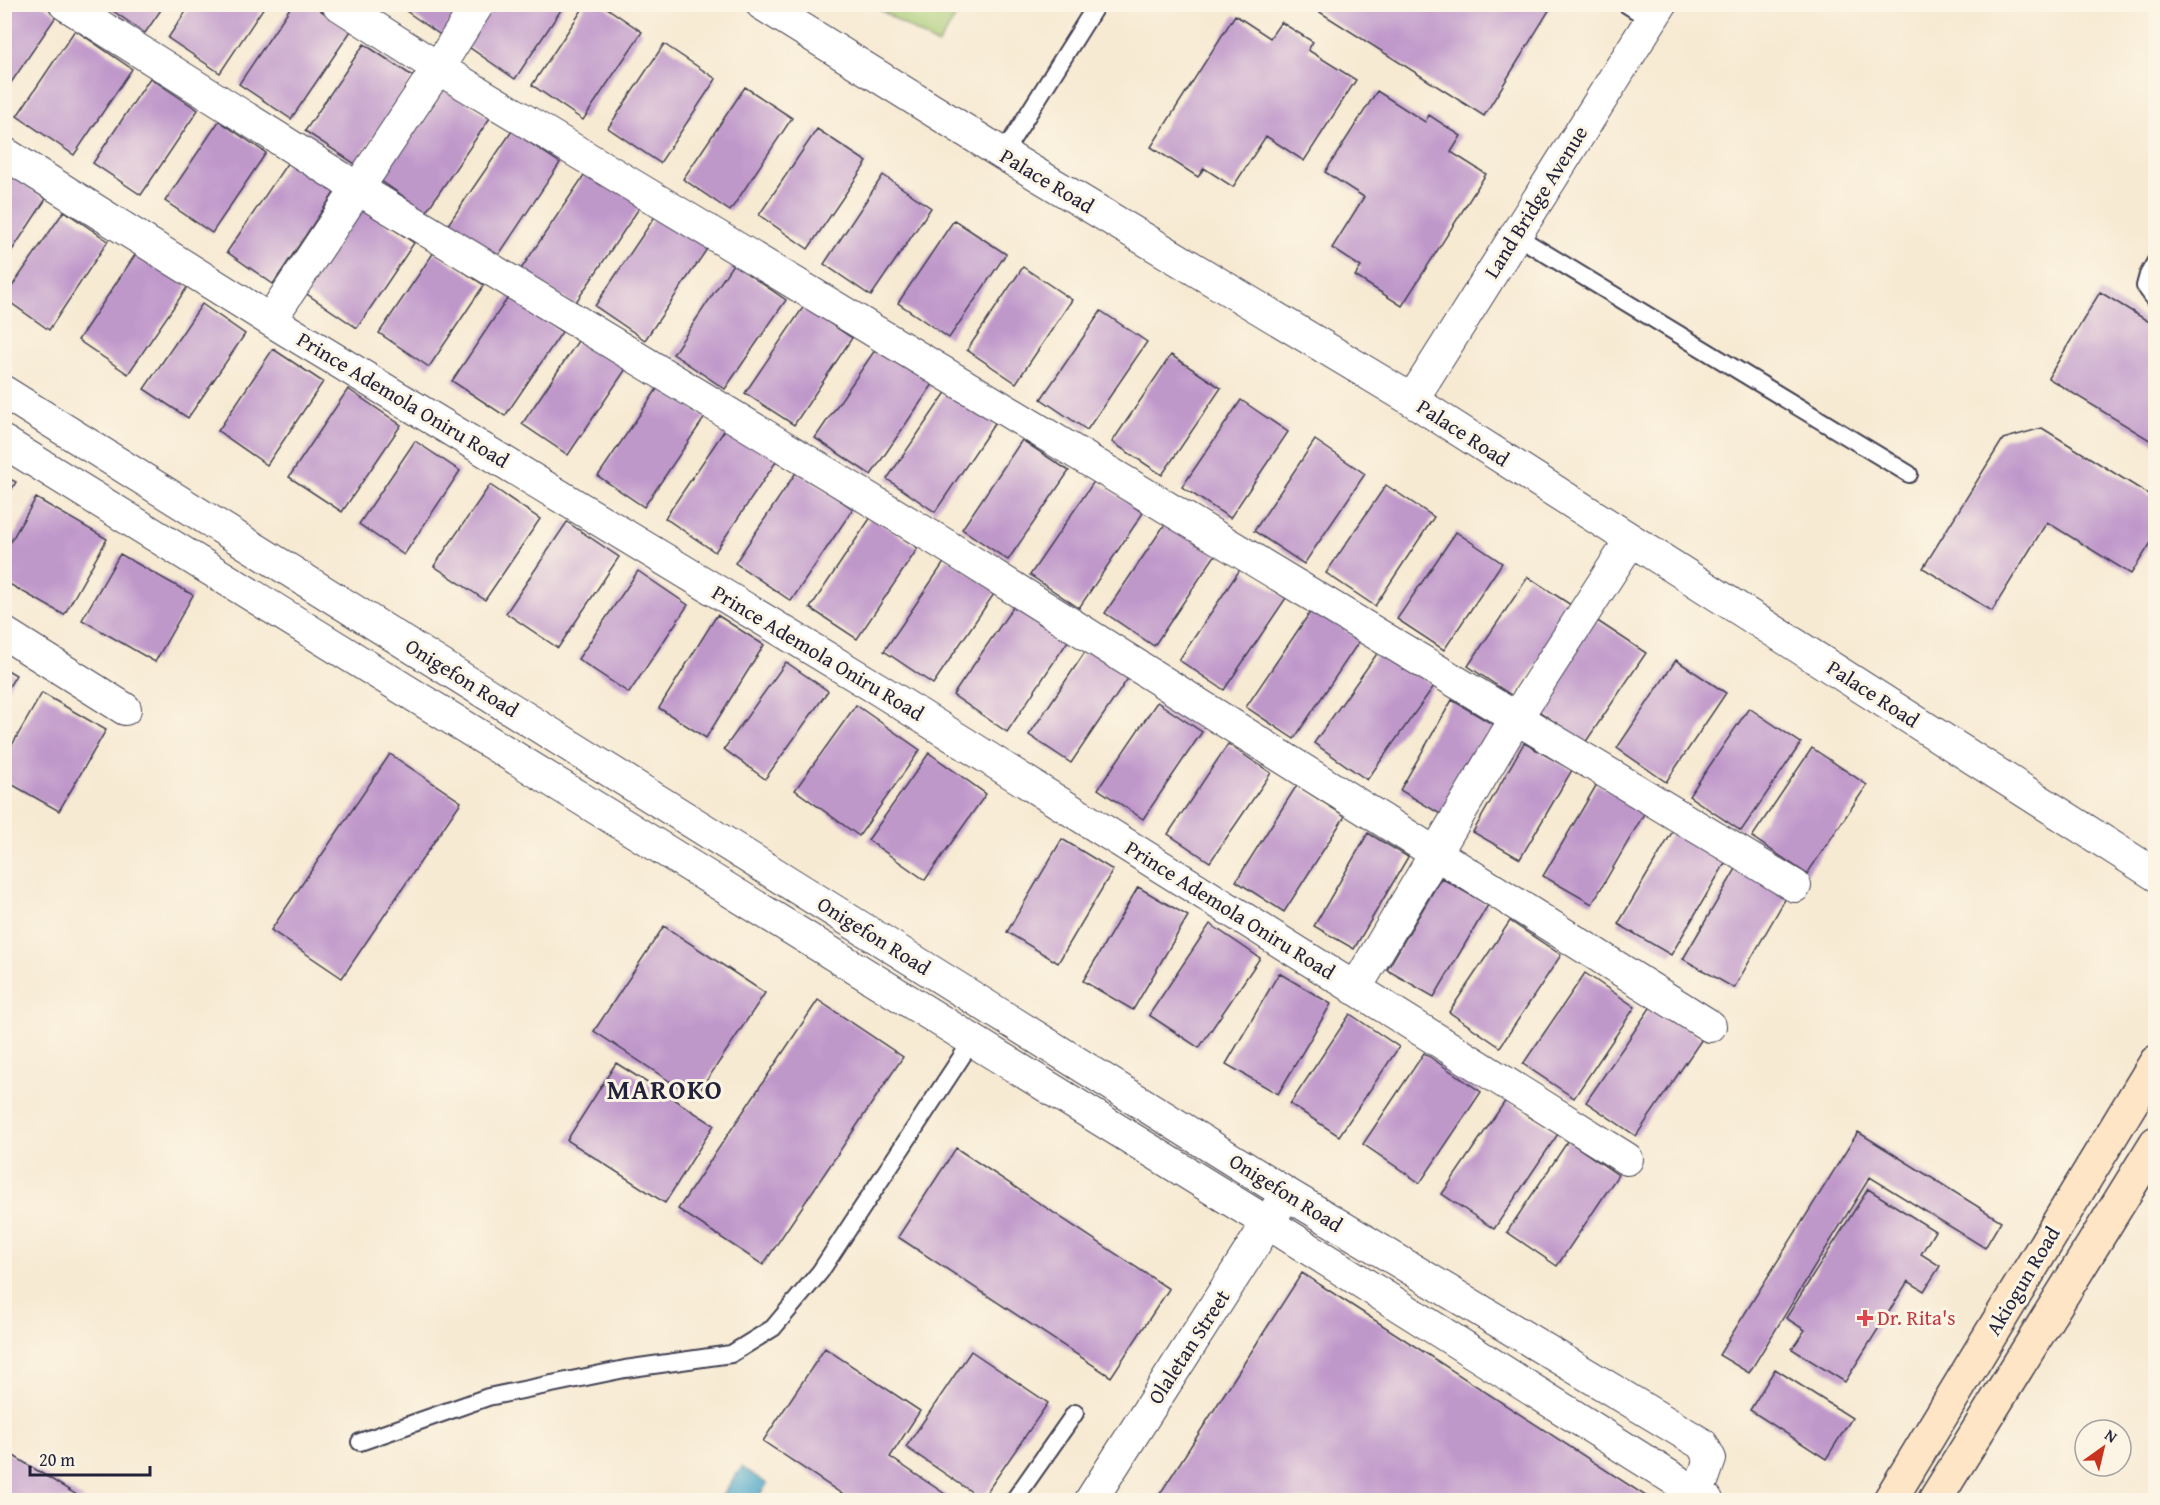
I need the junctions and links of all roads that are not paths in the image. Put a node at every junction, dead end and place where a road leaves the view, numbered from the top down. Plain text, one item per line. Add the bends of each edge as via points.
1 (65, 4) edge
2 (338, 4) edge
3 (478, 4) edge
4 (762, 4) edge
5 (1097, 4) edge
6 (1646, 10) edge
7 (438, 68) junction
8 (4, 153) edge
9 (1003, 154) junction
10 (357, 188) junction
11 (1515, 236) junction
12 (2156, 261) edge
13 (2156, 302) edge
14 (270, 320) junction
15 (4, 392) edge
16 (1412, 400) junction
17 (4, 442) edge
18 (1909, 474) dead end
19 (1631, 540) junction
20 (4, 633) edge
21 (125, 709) dead end
22 (1516, 718) junction
23 (1436, 854) junction
24 (2156, 875) edge
25 (1795, 886) dead end
26 (1355, 989) junction
27 (1710, 1026) dead end
28 (972, 1041) junction
29 (2156, 1062) edge
30 (2156, 1143) edge
31 (1627, 1160) dead end
32 (1287, 1194) junction
33 (1268, 1223) junction
34 (1075, 1413) dead end
35 (360, 1442) dead end
36 (1700, 1496) edge
37 (1014, 1500) edge
38 (1091, 1500) edge
39 (1890, 1500) edge
40 (1935, 1500) edge

1 - 10 street
2 - 7 street
3 - 7 street
4 - 9 street, Palace Road
5 - 9 lane
6 - 11 street, Land Bridge Avenue
7 - 10 street
7 - 22 street
8 - 14 street, Prince Ademola Oniru Road
9 - 16 street, Palace Road
10 - 14 street
10 - 23 street via 942,543
11 - 16 street, Land Bridge Avenue
11 - 18 lane
12 - 13 lane via 2145,286
14 - 26 street, Prince Ademola Oniru Road via 878,690
15 - 32 street, Onigefon Road
16 - 19 street, Palace Road
17 - 28 street, Onigefon Road
19 - 22 street
19 - 24 street, Palace Road
20 - 21 street
22 - 23 street
22 - 25 street
23 - 26 street
23 - 27 street
26 - 31 street, Prince Ademola Oniru Road
28 - 33 street, Onigefon Road
28 - 35 lane via 820,1272 773,1328 730,1354 626,1369 488,1397
29 - 39 street, Akiogun Road
30 - 40 street
32 - 33 street, Olaletan Street
32 - 36 street, Onigefon Road via 1702,1444 1710,1459
33 - 36 street, Onigefon Road
33 - 38 street, Olaletan Street
34 - 37 lane

